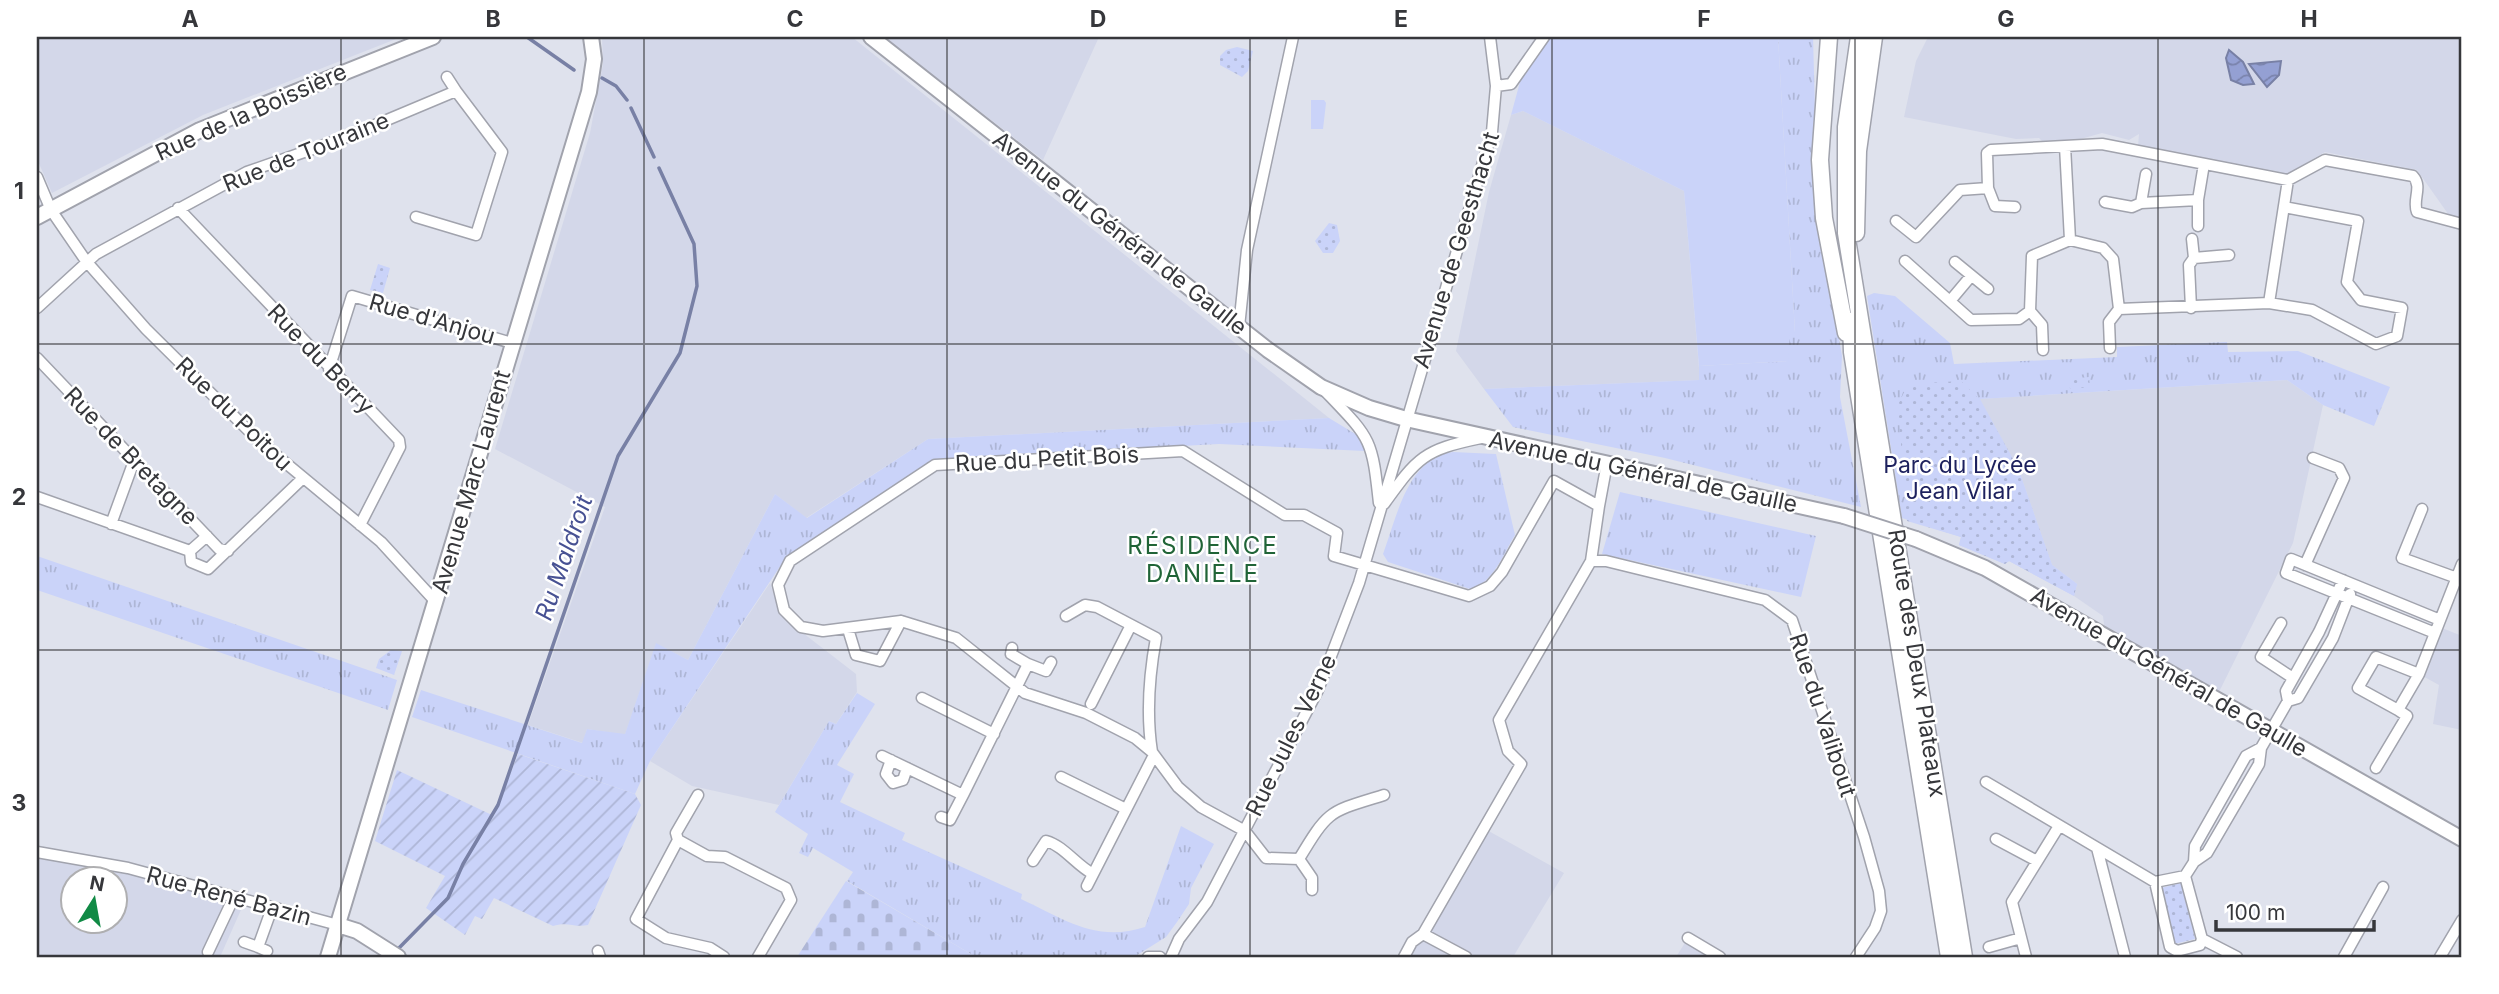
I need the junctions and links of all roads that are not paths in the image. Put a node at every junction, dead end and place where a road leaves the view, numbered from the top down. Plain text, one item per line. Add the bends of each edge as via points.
1 (433, 37) edge
2 (591, 37) edge
3 (871, 37) edge
4 (1293, 37) edge
5 (1490, 37) edge
6 (1544, 37) edge
7 (1851, 37) edge
8 (1859, 37) edge
9 (1874, 37) edge
10 (1882, 37) edge
11 (1826, 42) edge
12 (447, 77) dead end
13 (1496, 86) junction
14 (456, 91) junction
15 (2065, 146) junction
16 (1858, 151) junction
17 (2204, 164) junction
18 (2146, 173) dead end
19 (37, 177) edge
20 (2288, 180) junction
21 (1988, 188) junction
22 (2198, 200) junction
23 (2105, 202) dead end
24 (2141, 203) junction
25 (2015, 207) dead end
26 (2284, 207) junction
27 (178, 208) junction
28 (51, 210) junction
29 (37, 217) edge
30 (416, 217) dead end
31 (1896, 221) dead end
32 (2462, 225) edge
33 (2198, 226) dead end
34 (2192, 239) dead end
35 (2070, 240) junction
36 (2229, 255) dead end
37 (2194, 258) junction
38 (86, 261) junction
39 (1905, 261) dead end
40 (1955, 262) dead end
41 (1971, 276) junction
42 (1988, 289) dead end
43 (1950, 301) junction
44 (2269, 303) junction
45 (37, 308) edge
46 (2191, 308) junction
47 (2119, 309) junction
48 (2030, 311) junction
49 (1239, 327) junction
50 (1864, 338) junction
51 (512, 343) junction
52 (2110, 348) dead end
53 (2043, 350) dead end
54 (1852, 352) junction
55 (37, 358) edge
56 (329, 369) junction
57 (1321, 387) junction
58 (1406, 419) junction
59 (1481, 438) junction
60 (2313, 458) dead end
61 (134, 461) junction
62 (1607, 463) junction
63 (303, 479) junction
64 (37, 497) edge
65 (1599, 506) junction
66 (2422, 509) dead end
67 (1380, 510) junction
68 (111, 524) junction
69 (360, 525) junction
70 (207, 536) junction
71 (190, 551) junction
72 (228, 551) junction
73 (1591, 561) junction
74 (1364, 564) junction
75 (2462, 564) edge
76 (2305, 565) junction
77 (2457, 578) junction
78 (2343, 580) junction
79 (2353, 584) junction
80 (2337, 594) junction
81 (2348, 598) junction
82 (436, 601) junction
83 (1066, 616) dead end
84 (2440, 620) junction
85 (901, 621) junction
86 (2281, 623) dead end
87 (1131, 625) junction
88 (848, 629) junction
89 (2435, 633) junction
90 (1012, 648) dead end
91 (1051, 662) dead end
92 (1028, 664) junction
93 (2419, 674) junction
94 (2293, 678) junction
95 (1017, 688) junction
96 (922, 698) dead end
97 (2287, 701) junction
98 (1091, 704) dead end
99 (2398, 710) junction
100 (1148, 723) junction
101 (2272, 731) junction
102 (994, 734) junction
103 (1135, 738) junction
104 (1153, 753) junction
105 (907, 768) junction
106 (2375, 768) dead end
107 (1062, 777) dead end
108 (1986, 782) dead end
109 (698, 795) dead end
110 (963, 795) junction
111 (1384, 795) dead end
112 (1126, 809) junction
113 (941, 817) dead end
114 (2059, 826) junction
115 (1037, 831) dead end
116 (1245, 831) junction
117 (1996, 839) dead end
118 (2462, 839) edge
119 (677, 841) junction
120 (1045, 841) junction
121 (2097, 848) junction
122 (37, 852) edge
123 (1299, 859) junction
124 (1033, 860) dead end
125 (2037, 861) junction
126 (1093, 874) junction
127 (2185, 876) junction
128 (2155, 883) junction
129 (1087, 886) dead end
130 (2384, 887) dead end
131 (1312, 890) dead end
132 (233, 897) junction
133 (272, 908) junction
134 (2462, 920) edge
135 (338, 925) junction
136 (1423, 934) junction
137 (1688, 938) dead end
138 (2021, 938) junction
139 (2202, 939) junction
140 (244, 942) dead end
141 (1989, 947) dead end
142 (208, 952) dead end
143 (2177, 954) edge
144 (328, 957) edge
145 (398, 957) edge
146 (724, 957) edge
147 (758, 957) edge
148 (1147, 957) edge
149 (1160, 957) edge
150 (1171, 957) edge
151 (1404, 957) edge
152 (1465, 957) edge
153 (1720, 957) edge
154 (1856, 957) edge
155 (1949, 957) edge
156 (1964, 957) edge
157 (2026, 957) edge
158 (2125, 957) edge
159 (2237, 957) edge
160 (2344, 957) edge
161 (2441, 957) edge

1 - 28 street, Rue de la Boissière via 200,130
2 - 51 street, Avenue Marc Laurent via 594,59 589,92
3 - 49 street, Avenue du Général de Gaulle
4 - 49 street via 1247,250
5 - 13 street, Avenue de Geesthacht
6 - 13 street via 1511,84
7 - 54 main road, Route des Deux Plateaux via 1836,178
8 - 50 main road, Route des Deux Plateaux via 1844,180 1850,270
9 - 16 main road
10 - 16 main road
11 - 54 main road via 1820,160 1824,218
12 - 14 street
13 - 58 street, Avenue de Geesthacht via 1492,132
14 - 27 street, Rue de Touraine via 247,172
14 - 30 street via 502,152 476,235
15 - 17 street via 2102,144
15 - 21 street via 1987,153
15 - 35 street
16 - 50 main road via 1856,232
17 - 20 street
17 - 22 street
18 - 24 street
19 - 28 street, Rue du Poitou
20 - 26 street
20 - 32 street via 2325,160 2413,176 2417,180 2417,212
21 - 25 street via 1995,206
21 - 31 street via 1960,190 1916,237
22 - 24 street
22 - 33 street
23 - 24 street via 2132,208
26 - 44 street
26 - 44 street via 2358,220 2347,282 2361,300 2402,308 2397,336 2376,344 2312,310
27 - 38 street, Rue de Touraine
27 - 56 street, Rue du Berry
28 - 29 street, Rue de la Boissière
28 - 38 street, Rue du Poitou
34 - 37 street
35 - 47 street via 2103,248 2113,259
35 - 48 street via 2032,256
36 - 37 street
37 - 46 street via 2189,265
38 - 45 street
38 - 63 street, Rue du Poitou via 164,347
39 - 43 street
40 - 41 street
41 - 42 street
41 - 43 street
43 - 48 street via 1971,320 2019,318
44 - 46 street
46 - 47 street
47 - 52 street via 2109,322
48 - 53 street via 2042,325
49 - 57 street, Avenue du Général de Gaulle
50 - 156 main road, Route des Deux Plateaux
51 - 56 street, Rue d'Anjou via 352,296
51 - 82 street, Avenue Marc Laurent
54 - 155 main road, Route des Deux Plateaux
55 - 61 street, Rue de Bretagne
56 - 69 street, Rue du Berry via 400,447
57 - 58 street, Avenue du Général de Gaulle
57 - 67 street via 1366,433 1374,451
58 - 59 street, Avenue du Général de Gaulle
58 - 67 street, Rue Jules Verne
59 - 62 street, Avenue du Général de Gaulle
59 - 67 street via 1439,447 1414,463
60 - 76 street via 2339,468 2344,478
61 - 68 street
61 - 70 street, Rue de Bretagne
62 - 65 street
62 - 101 street, Avenue du Général de Gaulle, bridge via 1844,516 1916,539 1985,568
63 - 69 street, Rue du Poitou
63 - 72 street
64 - 68 street
65 - 73 street
65 - 74 street via 1554,481 1502,572 1469,596
66 - 77 street via 2403,558
67 - 74 street, Rue Jules Verne
68 - 71 street
69 - 82 street, Rue du Poitou
70 - 71 street
70 - 72 street, Rue de Bretagne via 219,549
71 - 72 street via 191,562 208,569
73 - 136 street via 1499,720 1508,751 1521,764
73 - 154 street, Rue du Valibout via 1765,600 1791,620 1879,891 1881,911
74 - 88 street, Rue du Petit Bois via 1334,556 1337,533 1304,515 1285,515 1183,451 935,465 790,561 778,585 784,610 800,627
74 - 116 street, Rue Jules Verne via 1318,690
75 - 77 street
76 - 78 street
76 - 80 street via 2291,559 2286,573
77 - 84 street
78 - 79 street
78 - 80 street
79 - 81 street
79 - 84 street
80 - 81 street
80 - 94 street
81 - 89 street
81 - 97 street via 2333,638 2298,698
82 - 135 street, Avenue Marc Laurent
83 - 87 street via 1085,605
84 - 89 street
85 - 88 street, Rue du Petit Bois
85 - 88 street via 880,661 856,655
85 - 95 street, Rue du Petit Bois via 956,638
86 - 94 street via 2261,657
87 - 98 street
87 - 100 street via 1156,638
89 - 93 street
90 - 92 street via 1011,654
91 - 92 street via 1046,671
92 - 95 street
93 - 99 street
93 - 99 street via 2376,657 2364,677 2358,688
94 - 97 street
95 - 102 street
95 - 103 street, Rue du Petit Bois via 1086,713
96 - 102 street
97 - 101 street
99 - 106 street via 2407,716
100 - 103 street
100 - 104 street
101 - 118 street, Avenue du Général de Gaulle
101 - 127 street via 2260,748 2246,756 2195,846 2194,862
102 - 110 street
103 - 104 street, Rue du Petit Bois
104 - 112 street
104 - 116 street, Rue du Petit Bois via 1178,787 1201,807
105 - 105 street via 886,758 886,774 892,783 903,780
105 - 110 street
107 - 112 street
108 - 114 street
109 - 119 street via 676,833
110 - 113 street via 950,820
111 - 123 street via 1334,810
112 - 126 street
114 - 121 street
114 - 125 street
115 - 120 street
116 - 123 street via 1266,858
116 - 150 street, Rue Jules Verne
117 - 125 street
119 - 146 street via 636,919 666,938 710,948
119 - 147 street via 707,856 725,857 786,888 791,900
120 - 124 street
120 - 126 street
121 - 128 street
121 - 158 street
122 - 132 street, Rue René Bazin via 128,868
123 - 131 street via 1312,878
125 - 138 street via 2012,902
126 - 129 street
127 - 128 street
127 - 139 street
128 - 143 street via 2170,947
130 - 160 street
132 - 133 street, Rue René Bazin
132 - 142 street
133 - 135 street, Rue René Bazin
133 - 140 street via 262,949
134 - 161 street
135 - 144 street, Avenue Marc Laurent
135 - 145 street via 357,931
136 - 151 street
136 - 152 street
137 - 153 street
138 - 141 street
138 - 157 street
139 - 143 street via 2200,945
139 - 159 street
148 - 149 street

